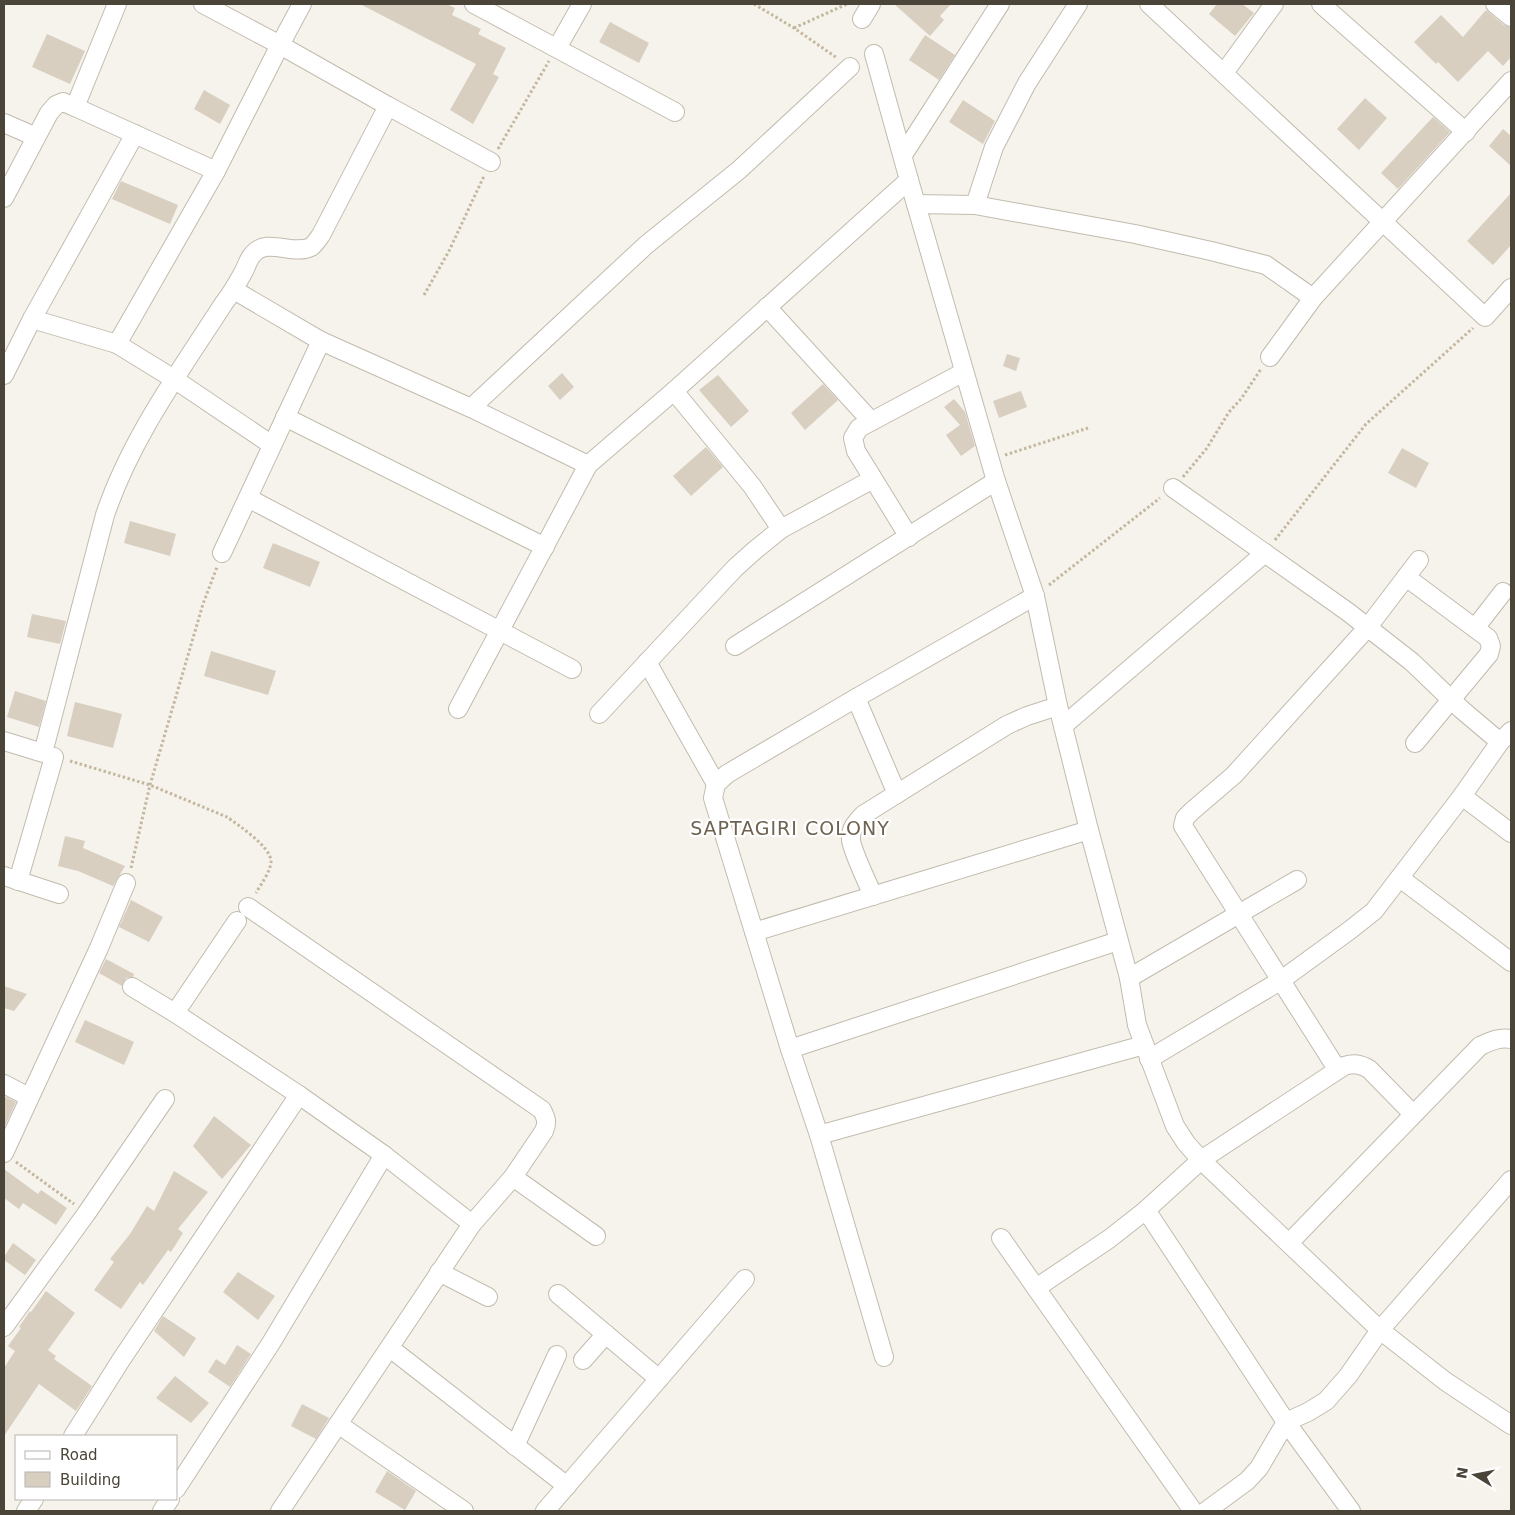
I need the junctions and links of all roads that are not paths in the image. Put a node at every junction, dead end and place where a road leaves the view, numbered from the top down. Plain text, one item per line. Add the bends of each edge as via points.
1 (117, 4) edge
2 (203, 4) edge
3 (302, 4) edge
4 (474, 4) edge
5 (582, 4) edge
6 (870, 4) edge
7 (1000, 4) edge
8 (1078, 4) edge
9 (1149, 4) edge
10 (1274, 4) edge
11 (1321, 4) edge
12 (1495, 4) edge
13 (1511, 17) edge
14 (862, 19) dead end
15 (280, 45) junction
16 (557, 48) junction
17 (874, 54) dead end
18 (850, 67) road end
19 (1224, 73) junction
20 (1511, 81) edge
21 (388, 106) junction
22 (75, 107) junction
23 (675, 112) dead end
24 (4, 123) edge
25 (1466, 132) junction
26 (135, 134) junction
27 (36, 138) junction
28 (903, 156) junction
29 (490, 162) dead end
30 (216, 171) junction
31 (909, 180) junction
32 (4, 198) edge
33 (916, 204) junction
34 (975, 205) junction
35 (1383, 221) junction
36 (1511, 288) edge
37 (234, 290) junction
38 (1313, 298) junction
39 (767, 307) junction
40 (32, 319) junction
41 (321, 342) junction
42 (116, 344) junction
43 (1270, 357) road end
44 (964, 372) junction
45 (4, 375) edge
46 (174, 379) junction
47 (674, 391) junction
48 (472, 408) junction
49 (285, 417) junction
50 (871, 421) junction
51 (272, 446) junction
52 (588, 465) junction
53 (873, 479) junction
54 (996, 481) junction
55 (1173, 488) road end
56 (248, 498) junction
57 (781, 529) junction
58 (909, 537) junction
59 (544, 547) junction
60 (222, 553) road end
61 (1265, 553) junction
62 (1419, 560) dead end
63 (1406, 577) junction
64 (1503, 592) dead end
65 (1035, 596) junction
66 (1368, 628) junction
67 (1475, 628) junction
68 (500, 631) junction
69 (735, 646) dead end
70 (648, 662) junction
71 (572, 669) dead end
72 (856, 698) junction
73 (1451, 700) junction
74 (1058, 706) junction
75 (458, 709) dead end
76 (599, 714) dead end
77 (1063, 726) junction
78 (1505, 737) edge
79 (4, 742) edge
80 (1415, 743) dead end
81 (54, 757) road end
82 (716, 784) junction
83 (897, 794) junction
84 (1462, 796) junction
85 (1089, 830) junction
86 (1511, 833) edge
87 (11, 878) edge
88 (1400, 878) junction
89 (1297, 880) dead end
90 (126, 883) road end
91 (59, 894) dead end
92 (874, 896) junction
93 (248, 907) road end
94 (1238, 914) junction
95 (237, 921) dead end
96 (754, 932) junction
97 (1118, 941) junction
98 (1511, 962) edge
99 (1130, 978) junction
100 (1280, 981) junction
101 (132, 986) dead end
102 (175, 1013) junction
103 (1511, 1039) edge
104 (790, 1050) junction
105 (1147, 1052) junction
106 (1337, 1069) junction
107 (4, 1084) edge
108 (298, 1095) junction
109 (29, 1097) junction
110 (165, 1099) dead end
111 (1413, 1114) junction
112 (819, 1135) junction
113 (4, 1153) edge
114 (384, 1156) junction
115 (1201, 1160) junction
116 (514, 1177) junction
117 (1511, 1180) edge
118 (1146, 1210) junction
119 (472, 1224) junction
120 (596, 1236) dead end
121 (1001, 1238) dead end
122 (1289, 1243) junction
123 (439, 1272) junction
124 (745, 1279) dead end
125 (1036, 1288) junction
126 (558, 1294) dead end
127 (488, 1297) dead end
128 (4, 1327) edge
129 (1380, 1330) junction
130 (606, 1334) junction
131 (390, 1348) junction
132 (556, 1355) dead end
133 (884, 1356) dead end
134 (583, 1360) dead end
135 (659, 1379) junction
136 (1286, 1422) junction
137 (338, 1424) junction
138 (1511, 1425) edge
139 (74, 1435) edge
140 (515, 1446) junction
141 (178, 1486) edge
142 (566, 1486) junction
143 (33, 1500) edge
144 (169, 1500) edge
145 (26, 1511) edge
146 (162, 1511) edge
147 (280, 1511) edge
148 (464, 1511) edge
149 (545, 1511) edge
150 (1193, 1511) edge
151 (1206, 1511) edge
152 (1351, 1511) edge

1 - 22 street
2 - 15 street
3 - 15 street
4 - 16 street
5 - 16 street
6 - 14 street
7 - 28 street
8 - 34 street via 1027,83 998,139
9 - 19 street
10 - 19 street
11 - 25 street
12 - 13 street
15 - 21 street
15 - 30 street
16 - 23 street
17 - 28 street
18 - 48 street via 739,170 646,245
19 - 35 street
20 - 25 street
21 - 29 street
21 - 37 street via 321,235 312,246 302,250 260,248 252,254
22 - 26 street
22 - 27 street via 64,102 56,105
24 - 27 street
25 - 35 street
26 - 30 street
26 - 40 street
27 - 32 street
28 - 31 street
30 - 42 street
31 - 33 street
31 - 39 street
33 - 34 street
33 - 44 street
34 - 38 street via 1212,250 1266,265
35 - 36 street via 1485,317
35 - 38 street
37 - 41 street
37 - 46 street
38 - 43 street
39 - 47 street
39 - 50 street
40 - 42 street
40 - 45 street
41 - 48 street
41 - 49 street
42 - 46 street
44 - 50 street
44 - 54 street
46 - 51 street
46 - 79 street via 115,485 43,754
47 - 52 street
47 - 57 street via 752,486
48 - 52 street
49 - 51 street
49 - 59 street
50 - 53 street via 859,428 853,438 856,451
51 - 56 street
52 - 59 street
53 - 57 street
53 - 58 street
54 - 58 street
54 - 65 street
55 - 61 street
56 - 60 street
56 - 68 street
57 - 70 street via 735,568
58 - 69 street
59 - 68 street
61 - 66 street
61 - 77 street
62 - 63 street
63 - 66 street
63 - 67 street
64 - 67 street
65 - 72 street
65 - 74 street
66 - 73 street via 1412,662
66 - 94 street via 1234,774 1185,818 1185,831
67 - 73 street via 1488,638 1489,654
68 - 71 street
68 - 75 street
70 - 76 street
70 - 82 street
72 - 82 street via 727,774
72 - 83 street
73 - 78 street
73 - 80 street
74 - 77 street
74 - 83 street via 1007,725
77 - 85 street
78 - 84 street
81 - 87 street
82 - 96 street via 713,798
83 - 92 street via 863,815 852,830 851,841
84 - 86 street
84 - 88 street
85 - 92 street
85 - 97 street
87 - 91 street
88 - 98 street
88 - 100 street via 1374,911
89 - 94 street
90 - 109 street
92 - 96 street
93 - 116 street via 542,1110 547,1124
94 - 99 street
94 - 100 street
95 - 102 street
96 - 104 street
97 - 99 street
97 - 104 street
99 - 105 street via 1137,1025
100 - 105 street
100 - 106 street
101 - 102 street
102 - 108 street
103 - 111 street via 1491,1040 1480,1046
104 - 112 street
105 - 112 street
105 - 115 street via 1174,1126
106 - 111 street via 1360,1064 1369,1069
106 - 115 street
107 - 109 street
108 - 114 street
108 - 139 street
109 - 113 street
110 - 128 street
111 - 122 street
112 - 133 street
114 - 119 street
114 - 141 street via 271,1342
115 - 118 street
115 - 122 street
116 - 119 street
116 - 120 street
117 - 129 street
118 - 125 street via 1110,1239
118 - 136 street
119 - 123 street
121 - 125 street
122 - 129 street
123 - 127 street
123 - 131 street
124 - 135 street
125 - 150 street
126 - 130 street
129 - 136 street via 1326,1402
129 - 138 street via 1445,1381
130 - 134 street
130 - 135 street
131 - 137 street
131 - 140 street
132 - 140 street
135 - 142 street
136 - 151 street via 1259,1468 1247,1481
136 - 152 street
137 - 147 street
137 - 148 street
140 - 142 street
142 - 149 street
143 - 145 street
144 - 146 street

